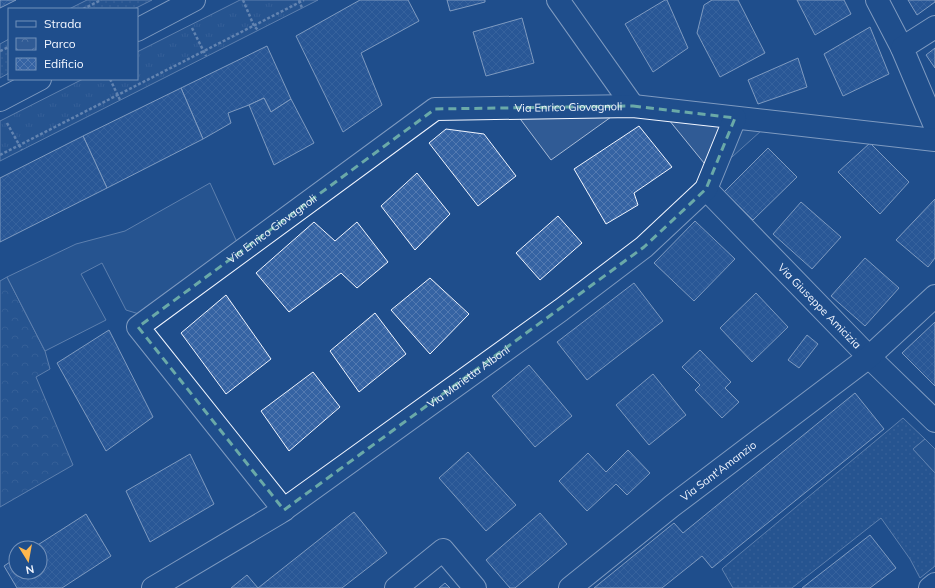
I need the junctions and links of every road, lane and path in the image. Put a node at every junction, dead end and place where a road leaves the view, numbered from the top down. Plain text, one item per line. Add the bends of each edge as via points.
1 (101, 0) edge
2 (243, 0) edge
3 (304, 0) edge
4 (558, 0) edge
5 (878, 0) edge
6 (300, 1) edge
7 (187, 4) edge
8 (85, 8) edge
9 (302, 8) dead end
10 (254, 26) junction
11 (935, 27) edge
12 (138, 29) edge
13 (258, 30) dead end
14 (902, 48) junction
15 (203, 52) junction
16 (206, 56) dead end
17 (39, 80) edge
18 (110, 80) edge
19 (117, 95) junction
20 (120, 100) dead end
21 (633, 106) junction
22 (2, 109) edge
23 (736, 118) junction
24 (935, 126) edge
25 (935, 140) edge
26 (20, 145) junction
27 (22, 150) dead end
28 (0, 155) edge
29 (706, 189) junction
30 (935, 296) edge
31 (869, 357) junction
32 (935, 421) edge
33 (284, 510) junction
34 (935, 584) edge
35 (153, 588) edge
36 (396, 588) edge
37 (475, 588) edge
38 (570, 588) edge
39 (930, 588) edge

1 - 8 path
2 - 10 path
3 - 6 path
4 - 21 street, Via Enrico Giovagnoli
5 - 14 street
6 - 9 path
6 - 10 path
7 - 12 street
7 - 15 path via 190,25
10 - 13 path
10 - 15 path
11 - 14 street
14 - 24 street
15 - 16 path
15 - 19 path
17 - 22 street
18 - 19 path
19 - 20 path
19 - 26 path
21 - 23 street, Via Enrico Giovagnoli
21 - 33 street, Via Enrico Giovagnoli via 435,109 138,327
22 - 26 path
23 - 25 street, Via Enrico Giovagnoli
23 - 29 street, Via Marietta Alboni
26 - 27 path
26 - 28 path
29 - 31 street, Via Giuseppe Amicizia
29 - 33 street, Via Marietta Alboni via 644,247
30 - 31 street, Via Sant'Amanzio
31 - 32 street, Via Giuseppe Amicizia
31 - 38 street, Via Sant'Amanzio via 672,506
33 - 35 street, Via Marietta Alboni
34 - 39 street
36 - 37 street via 443,550

